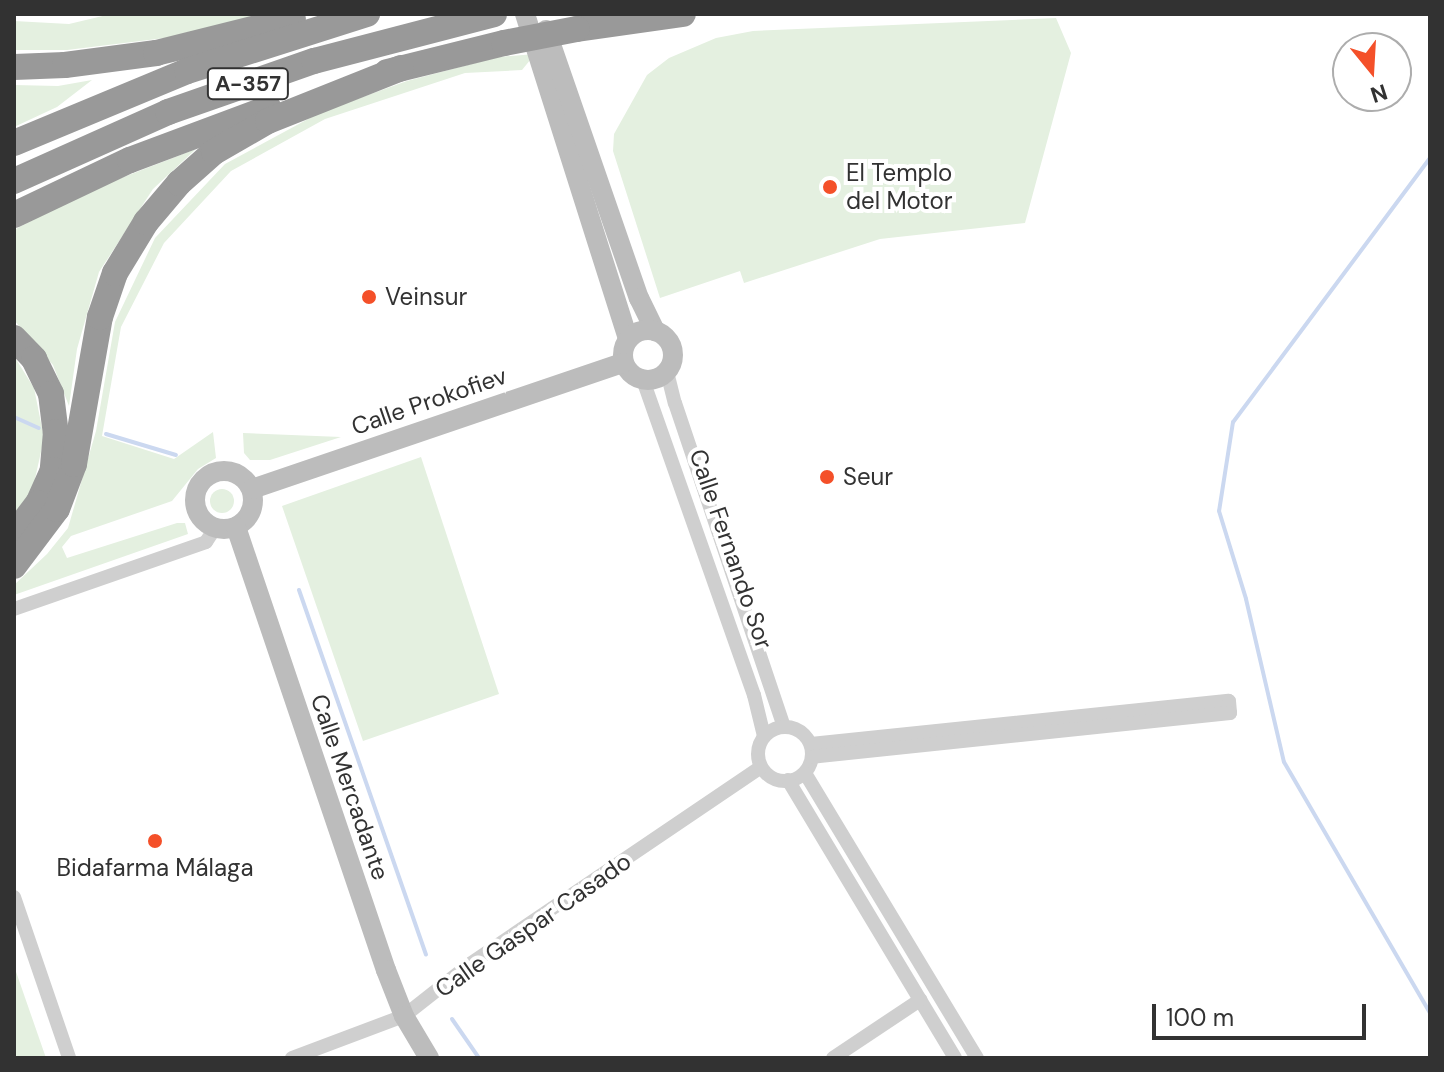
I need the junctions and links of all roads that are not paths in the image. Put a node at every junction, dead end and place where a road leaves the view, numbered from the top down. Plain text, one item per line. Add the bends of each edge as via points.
1 (312, 14) edge
2 (367, 14) edge
3 (493, 14) edge
4 (525, 14) edge
5 (540, 14) edge
6 (683, 14) edge
7 (14, 67) edge
8 (401, 68) junction
9 (14, 143) edge
10 (14, 181) edge
11 (14, 215) edge
12 (655, 331) junction
13 (14, 338) edge
14 (628, 339) junction
15 (623, 363) junction
16 (667, 372) junction
17 (643, 380) junction
18 (252, 489) junction
19 (226, 527) junction
20 (27, 535) edge
21 (14, 554) edge
22 (14, 566) edge
23 (14, 609) edge
24 (784, 726) junction
25 (764, 736) junction
26 (811, 751) junction
27 (761, 767) junction
28 (805, 773) junction
29 (788, 780) junction
30 (14, 897) edge
31 (920, 1000) junction
32 (404, 1016) junction
33 (69, 1058) edge
34 (292, 1058) edge
35 (429, 1058) edge
36 (833, 1058) edge
37 (955, 1058) edge
38 (977, 1058) edge

1 - 7 highway via 156,53
2 - 9 highway, A-357 via 187,71
3 - 10 highway, A-357 via 314,61 212,96
4 - 14 street
5 - 12 street
6 - 8 highway, bridge via 577,29
8 - 11 highway via 218,125
8 - 20 highway via 268,121 214,152 146,222 115,273 100,317 74,464 57,509
12 - 14 street
12 - 16 street via 672,348
13 - 20 highway via 34,359 51,394 56,432 53,470
14 - 15 street
15 - 17 street
15 - 18 street, Calle Prokofiev
16 - 17 street
16 - 24 street, Calle Fernando Sor
17 - 25 street, Calle Fernando Sor
18 - 19 street via 249,515
18 - 19 street via 229,471 202,480 195,507 206,523
19 - 23 street via 206,542
19 - 32 street, Calle Mercadante
20 - 21 highway
20 - 22 highway
24 - 25 street
24 - 26 street via 797,729
25 - 27 street via 758,751
26 - 26 street via 1230,713 1229,701
26 - 28 street
27 - 29 street via 769,776
27 - 32 street, Calle Gaspar Casado via 470,964
28 - 29 street
28 - 38 street
29 - 31 street
30 - 33 street
31 - 36 street
31 - 37 street
32 - 34 street, Calle Gaspar Casado
32 - 35 street, Calle Mercadante

